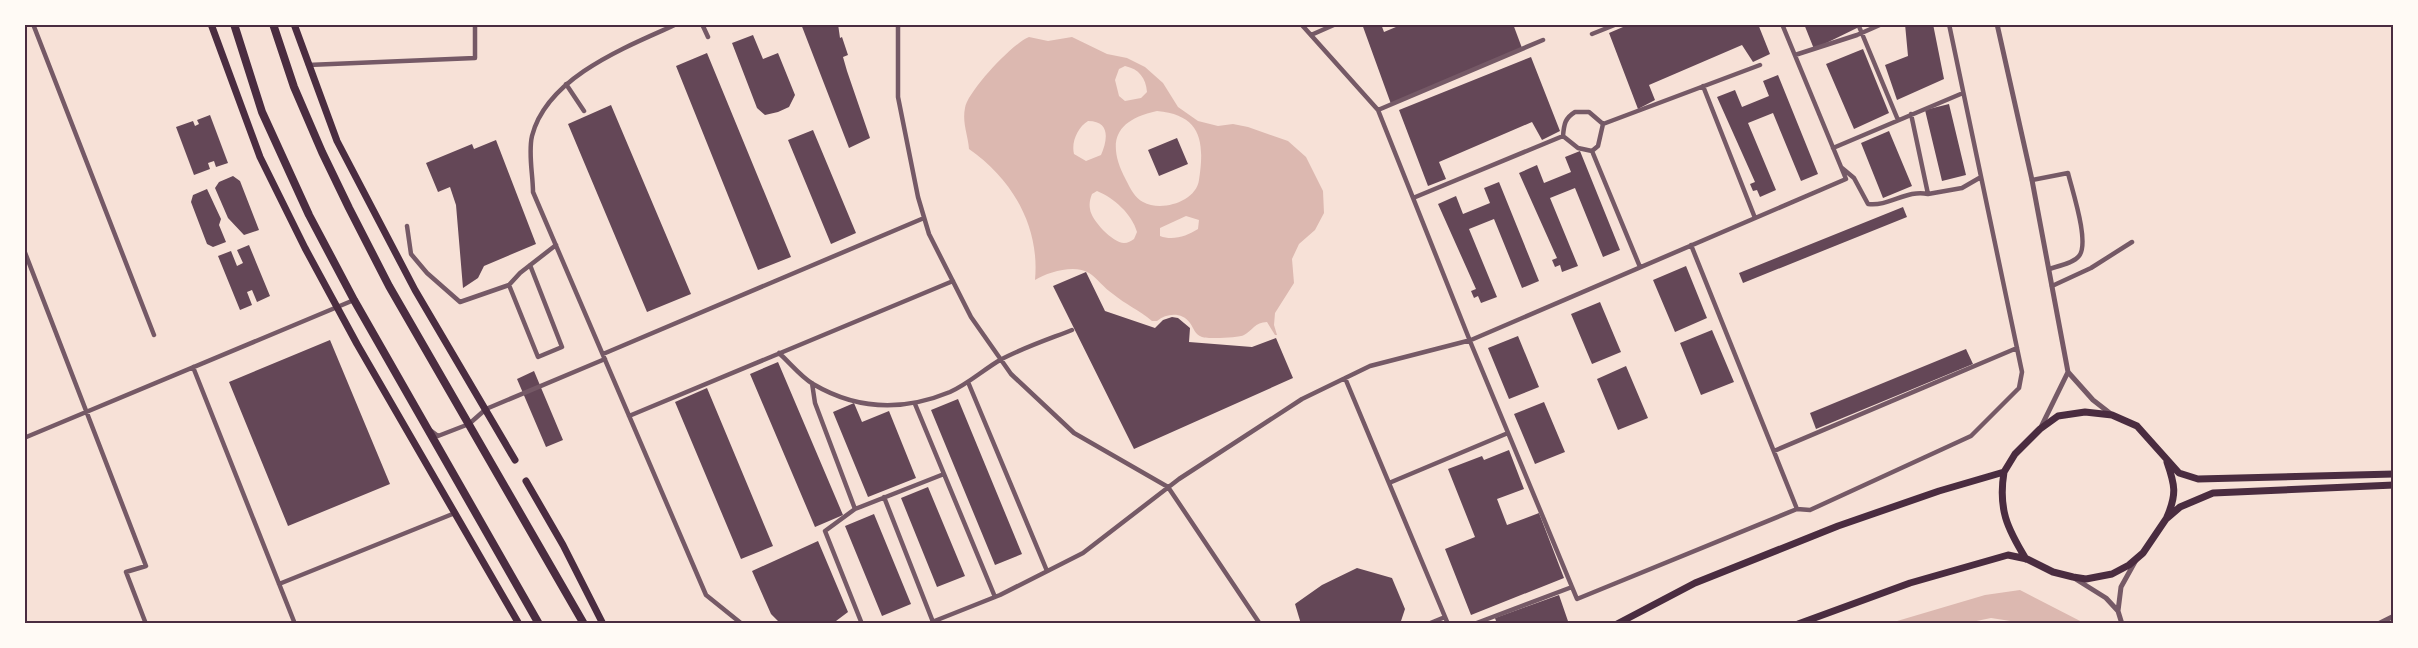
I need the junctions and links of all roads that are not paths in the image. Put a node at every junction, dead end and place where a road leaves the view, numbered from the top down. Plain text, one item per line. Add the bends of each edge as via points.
1 (33, 24) edge
2 (211, 24) edge
3 (234, 24) edge
4 (273, 24) edge
5 (294, 24) edge
6 (475, 24) edge
7 (677, 24) edge
8 (702, 24) edge
9 (898, 24) edge
10 (1301, 24) edge
11 (1336, 24) edge
12 (1617, 24) edge
13 (1782, 24) edge
14 (1858, 24) edge
15 (1882, 24) edge
16 (1949, 24) edge
17 (1997, 24) edge
18 (1862, 33) junction
19 (1592, 34) dead end
20 (1311, 35) junction
21 (708, 38) dead end
22 (1543, 40) dead end
23 (1795, 55) junction
24 (308, 65) junction
25 (1760, 65) dead end
26 (566, 84) junction
27 (1703, 86) junction
28 (1963, 93) junction
29 (1378, 110) junction
30 (584, 111) dead end
31 (1911, 114) junction
32 (1898, 120) junction
33 (1603, 124) junction
34 (1563, 136) junction
35 (1833, 148) junction
36 (1592, 151) junction
37 (1841, 167) junction
38 (1981, 177) junction
39 (2032, 180) junction
40 (1928, 194) junction
41 (1413, 198) junction
42 (924, 218) junction
43 (1755, 218) junction
44 (406, 226) dead end
45 (2132, 242) dead end
46 (556, 245) junction
47 (1691, 245) junction
48 (24, 250) edge
49 (530, 265) junction
50 (1640, 267) junction
51 (2049, 269) junction
52 (953, 281) junction
53 (509, 285) junction
54 (2052, 286) junction
55 (354, 300) junction
56 (337, 307) junction
57 (1072, 330) dead end
58 (154, 334) dead end
59 (1469, 340) junction
60 (2017, 348) junction
61 (779, 353) junction
62 (604, 356) junction
63 (1001, 360) junction
64 (193, 367) junction
65 (2068, 372) junction
66 (1346, 378) junction
67 (968, 382) junction
68 (812, 383) junction
69 (915, 404) junction
70 (486, 410) junction
71 (87, 412) junction
72 (2112, 415) junction
73 (630, 416) junction
74 (469, 424) junction
75 (428, 428) junction
76 (2040, 429) junction
77 (1508, 433) junction
78 (24, 438) edge
79 (1774, 451) junction
80 (2166, 458) junction
81 (514, 460) dead end
82 (2004, 472) junction
83 (944, 474) junction
84 (2394, 474) edge
85 (526, 481) dead end
86 (1389, 483) junction
87 (2394, 485) edge
88 (1168, 487) junction
89 (884, 497) junction
90 (855, 509) junction
91 (1797, 509) junction
92 (455, 513) junction
93 (2166, 519) junction
94 (2026, 559) junction
95 (2136, 559) junction
96 (1047, 571) junction
97 (2073, 577) junction
98 (279, 584) junction
99 (1572, 587) junction
100 (995, 597) junction
101 (2118, 611) junction
102 (2394, 616) edge
103 (1445, 617) junction
104 (933, 622) junction
105 (147, 624) edge
106 (296, 624) edge
107 (519, 624) edge
108 (539, 624) edge
109 (584, 624) edge
110 (603, 624) edge
111 (741, 624) edge
112 (862, 624) edge
113 (927, 624) edge
114 (1260, 624) edge
115 (1428, 624) edge
116 (1448, 624) edge
117 (1474, 624) edge
118 (1617, 624) edge
119 (1798, 624) edge
120 (2122, 624) edge
121 (2378, 624) edge

1 - 58 street
2 - 56 main road via 260,157
3 - 55 highway via 262,112 309,215
4 - 74 highway via 294,87 349,208
5 - 24 main road
6 - 24 street via 475,58
7 - 26 street via 616,51
8 - 21 street
9 - 42 street via 898,97
10 - 20 street
11 - 20 street
12 - 19 street
13 - 23 street
14 - 18 street
15 - 18 street
16 - 28 street
17 - 39 street
18 - 23 street
18 - 32 street
20 - 29 street
22 - 29 street
23 - 35 street
24 - 70 main road via 337,141 416,290
25 - 27 street
26 - 30 street
26 - 46 street via 542,109 532,138 533,192
27 - 33 street
27 - 43 street
28 - 31 street
28 - 38 street
29 - 41 street
31 - 32 street
31 - 40 street
32 - 35 street
33 - 34 street via 1589,112 1575,112 1568,116
33 - 36 street via 1598,146
34 - 36 street via 1578,148
34 - 41 street
35 - 37 street
36 - 50 street
37 - 40 street via 1854,178 1868,204 1878,206 1918,192
37 - 43 street via 1846,179
38 - 40 street via 1962,188
38 - 60 street
39 - 51 street
39 - 51 street via 2068,173 2083,238 2078,259
41 - 59 street
42 - 52 street
42 - 62 street
43 - 47 street
44 - 53 street via 411,254 426,273 460,302
45 - 54 street via 2091,268
46 - 49 street
46 - 62 street
47 - 50 street
47 - 79 street
48 - 71 street
49 - 53 street
49 - 53 street via 562,346 538,357
50 - 59 street
51 - 54 street
52 - 61 street
52 - 63 street via 971,317
54 - 65 street
55 - 56 street
55 - 75 highway
56 - 64 street
56 - 92 main road
57 - 63 street
59 - 66 street via 1370,366
59 - 77 street
60 - 79 street
60 - 91 street via 2022,372 2019,388 1971,436 1810,510
61 - 68 street
61 - 73 street
62 - 70 street
62 - 73 street
63 - 67 street
63 - 88 street via 1074,433
64 - 71 street
64 - 98 street
65 - 72 street
65 - 76 street
66 - 86 street
66 - 88 street via 1295,402
67 - 69 street
67 - 96 street
68 - 69 street via 849,401 882,406
68 - 90 street via 815,403
69 - 83 street
70 - 74 street
70 - 81 main road
71 - 78 street
71 - 105 street via 146,566 126,573
72 - 76 main road via 2085,412 2058,416
72 - 80 main road via 2138,426
73 - 111 street via 706,595
74 - 75 street via 438,436
74 - 109 highway
75 - 108 highway
76 - 82 main road via 2015,454
77 - 86 street
77 - 99 street
79 - 91 street
80 - 84 main road via 2179,473 2198,479
80 - 93 main road via 2175,488
82 - 94 main road via 2004,518
82 - 118 main road via 1838,526 1695,583
83 - 89 street
83 - 100 street
85 - 110 main road
86 - 103 street
87 - 93 main road via 2213,493 2180,507
88 - 96 street via 1083,553
88 - 114 street
89 - 90 street
89 - 104 street
90 - 112 street via 825,531
91 - 99 street via 1577,599
92 - 98 street
92 - 107 main road
93 - 95 main road
94 - 97 main road
94 - 119 main road via 2008,555 1910,583
95 - 97 main road via 2112,574
95 - 101 street via 2121,587
96 - 100 street
97 - 101 street via 2106,598
98 - 106 street
99 - 117 street
100 - 104 street
101 - 120 street
102 - 121 street
103 - 115 street
103 - 116 street
104 - 113 street

